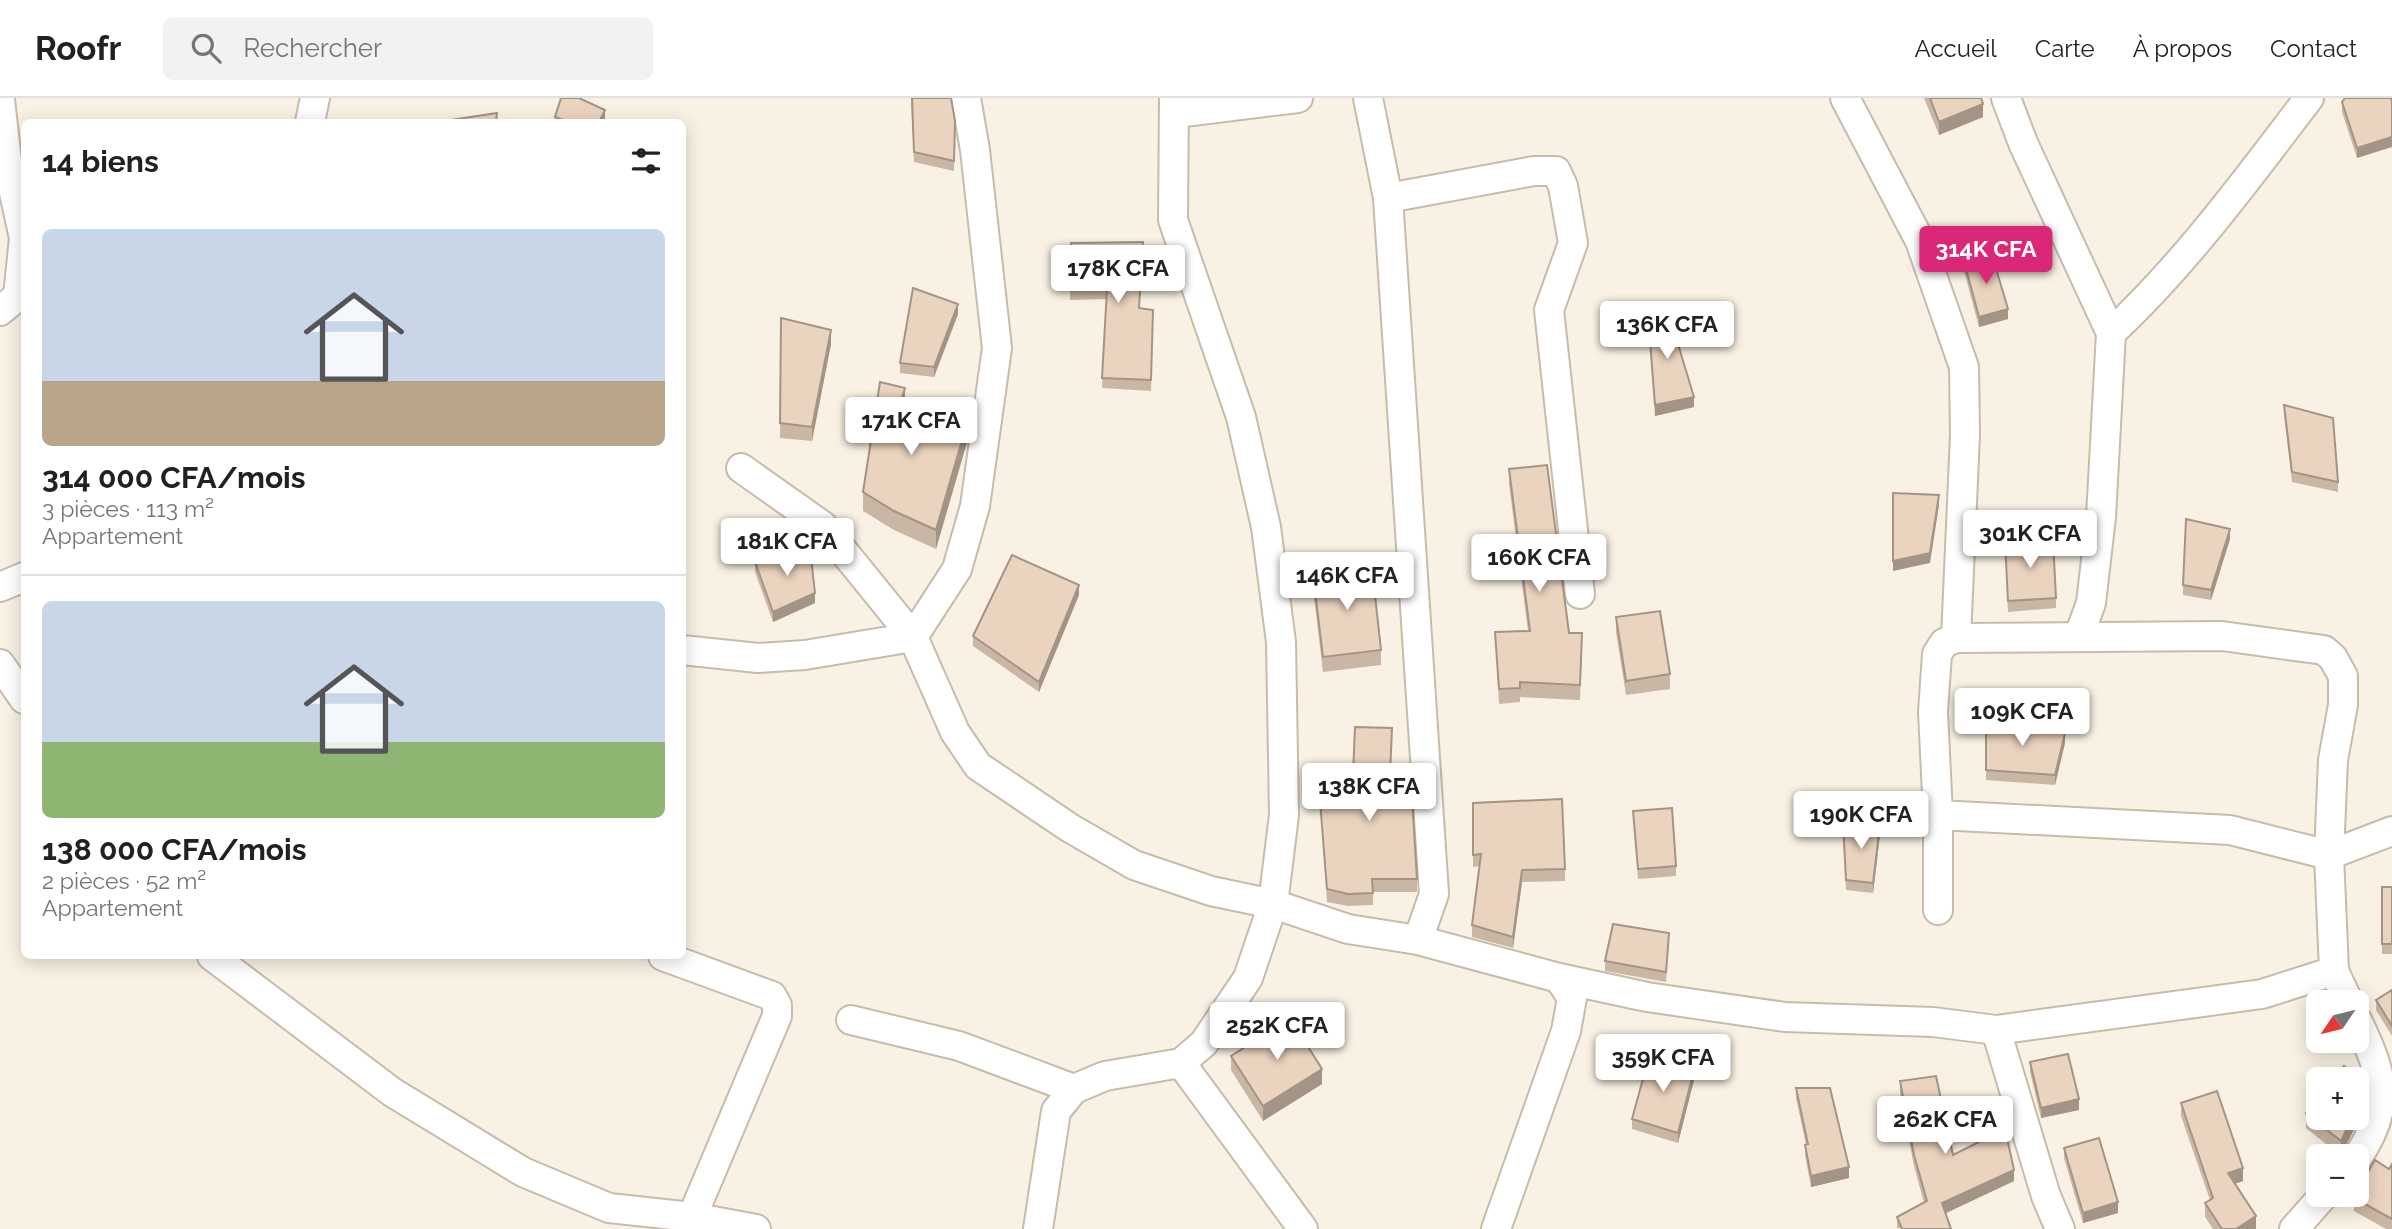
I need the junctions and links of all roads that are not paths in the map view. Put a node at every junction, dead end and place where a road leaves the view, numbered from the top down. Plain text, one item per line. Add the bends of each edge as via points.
1 (315, 98) edge
2 (966, 98) edge
3 (1298, 98) edge
4 (1368, 98) edge
5 (1845, 98) edge
6 (2006, 98) edge
7 (2309, 98) edge
8 (0, 100) edge
9 (1175, 106) edge
10 (311, 119) edge
11 (1388, 198) junction
12 (21, 224) edge
13 (21, 267) edge
14 (0, 311) edge
15 (2111, 333) junction
16 (741, 468) dead end
17 (21, 578) edge
18 (0, 587) edge
19 (1580, 594) dead end
20 (913, 636) junction
21 (2079, 636) junction
22 (1956, 638) junction
23 (686, 650) edge
24 (0, 664) edge
25 (21, 695) edge
26 (1938, 815) junction
27 (2392, 831) edge
28 (2329, 855) junction
29 (1273, 904) junction
30 (1938, 910) dead end
31 (1418, 940) junction
32 (222, 959) edge
33 (671, 959) edge
34 (242, 965) edge
35 (2334, 971) junction
36 (1559, 978) junction
37 (2343, 990) edge
38 (851, 1020) dead end
39 (1996, 1030) junction
40 (2370, 1047) edge
41 (1181, 1063) junction
42 (1074, 1089) junction
43 (2369, 1145) edge
44 (2313, 1207) edge
45 (690, 1223) edge
46 (756, 1229) edge
47 (1038, 1229) edge
48 (1303, 1229) edge
49 (1496, 1229) edge
50 (2060, 1229) edge
51 (2294, 1229) edge

1 - 10 street
2 - 20 street via 997,348 975,506 957,569
3 - 9 street
4 - 11 street
5 - 22 street via 1920,241 1964,367
6 - 15 street
7 - 15 street via 2227,206
8 - 12 street
9 - 29 street via 1173,220 1241,417 1266,527 1281,642 1284,815
11 - 19 street via 1534,171 1556,172 1563,186 1573,243 1549,310
11 - 31 street via 1434,894
13 - 14 street via 18,296
15 - 21 street via 2101,517 2091,603
16 - 20 street via 823,526
17 - 18 street
20 - 23 street via 805,655 758,658
20 - 29 street via 955,732 978,766 1070,828 1134,864 1211,891
21 - 22 street
21 - 28 street via 2222,636 2324,650 2343,676
22 - 26 street via 1944,643 1937,654 1933,712
24 - 25 street
26 - 28 street via 2230,830
26 - 30 street
27 - 28 street
28 - 35 street
29 - 31 street via 1348,929
29 - 41 street via 1248,978 1204,1043
31 - 36 street
32 - 34 street
33 - 45 street via 772,996 777,1005 777,1016
34 - 45 street via 392,1092 523,1171 609,1208
35 - 37 street
35 - 39 street via 2262,995
36 - 39 street via 1647,997 1785,1017 1933,1022
36 - 49 street via 1572,998 1566,1031
38 - 42 street via 959,1046
39 - 50 street
40 - 43 street via 2387,1102 2377,1136
41 - 42 street via 1105,1076
41 - 48 street
42 - 47 street via 1056,1111
44 - 51 street
45 - 46 street

